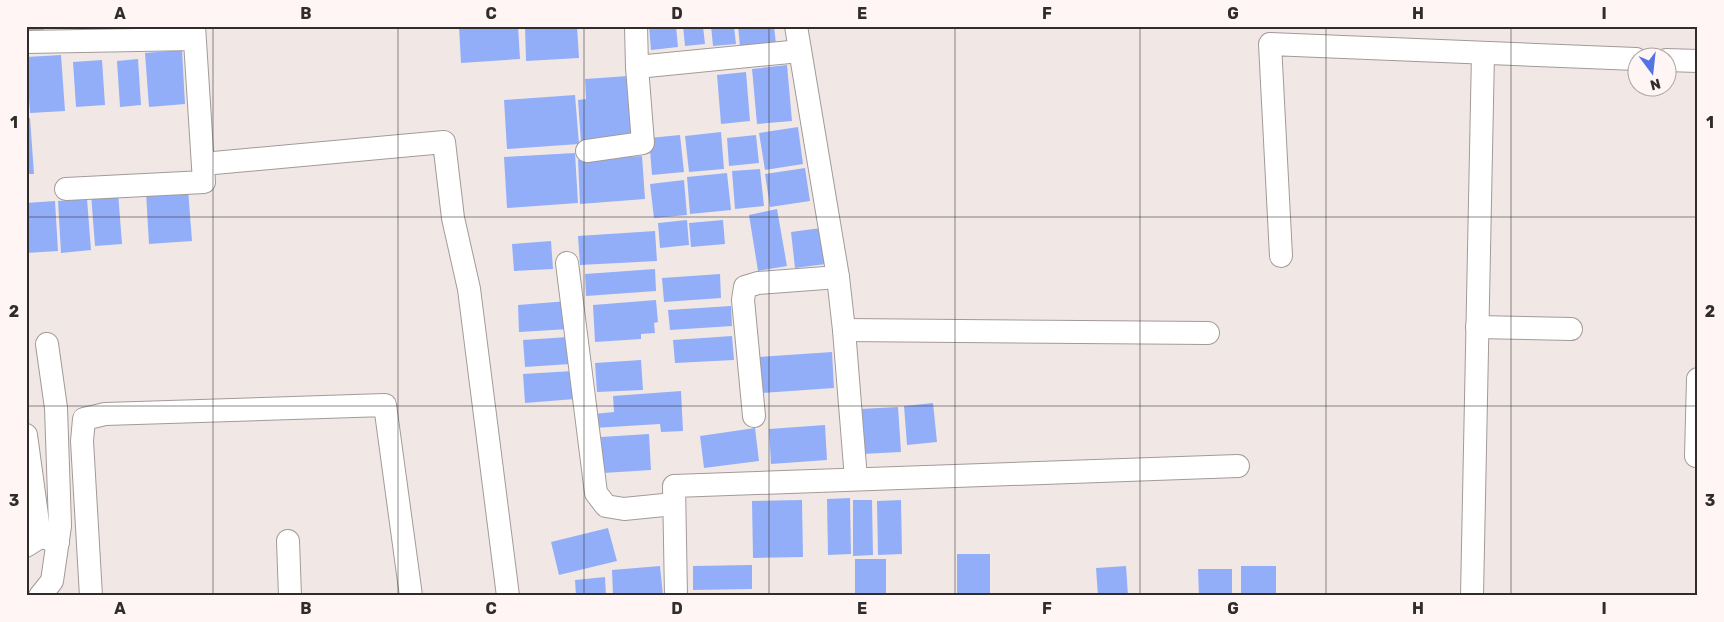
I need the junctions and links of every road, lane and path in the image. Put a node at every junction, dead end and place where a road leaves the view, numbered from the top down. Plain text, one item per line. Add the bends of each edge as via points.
1 (636, 26) edge
2 (796, 26) edge
3 (194, 33) edge
4 (1269, 35) edge
5 (26, 42) edge
6 (800, 50) junction
7 (1483, 53) junction
8 (1626, 59) edge
9 (1676, 60) edge
10 (1698, 61) edge
11 (637, 67) junction
12 (587, 151) dead end
13 (203, 164) junction
14 (66, 189) dead end
15 (1281, 256) dead end
16 (567, 263) dead end
17 (838, 277) junction
18 (1477, 327) junction
19 (1571, 329) dead end
20 (844, 330) junction
21 (1208, 333) dead end
22 (47, 344) dead end
23 (1698, 379) edge
24 (754, 416) dead end
25 (26, 436) edge
26 (1698, 456) edge
27 (1238, 466) dead end
28 (856, 479) junction
29 (674, 504) junction
30 (46, 541) edge
31 (288, 542) dead end
32 (88, 546) junction
33 (26, 593) edge
34 (29, 596) edge
35 (40, 596) edge
36 (91, 596) edge
37 (290, 596) edge
38 (412, 596) edge
39 (508, 596) edge
40 (676, 596) edge
41 (1472, 596) edge

1 - 11 street
2 - 6 street
3 - 5 street
3 - 13 street
4 - 7 street
4 - 15 street
6 - 11 street
6 - 17 street
7 - 8 street
7 - 18 street
9 - 10 street
11 - 12 street via 643,143
13 - 14 street via 204,182
13 - 39 street via 444,142 453,218 469,289
16 - 29 street via 596,493 606,506 624,509
17 - 20 street
17 - 24 street via 758,283 745,287 743,300
18 - 19 street
18 - 41 street
20 - 21 street
20 - 28 street
22 - 30 street via 56,408 60,526
23 - 26 street
25 - 30 street
27 - 28 street
28 - 29 street via 674,486
29 - 40 street
30 - 32 street
30 - 35 street via 52,581
31 - 37 street
32 - 36 street
32 - 38 street via 82,441 84,418 105,414 385,405
33 - 34 street

